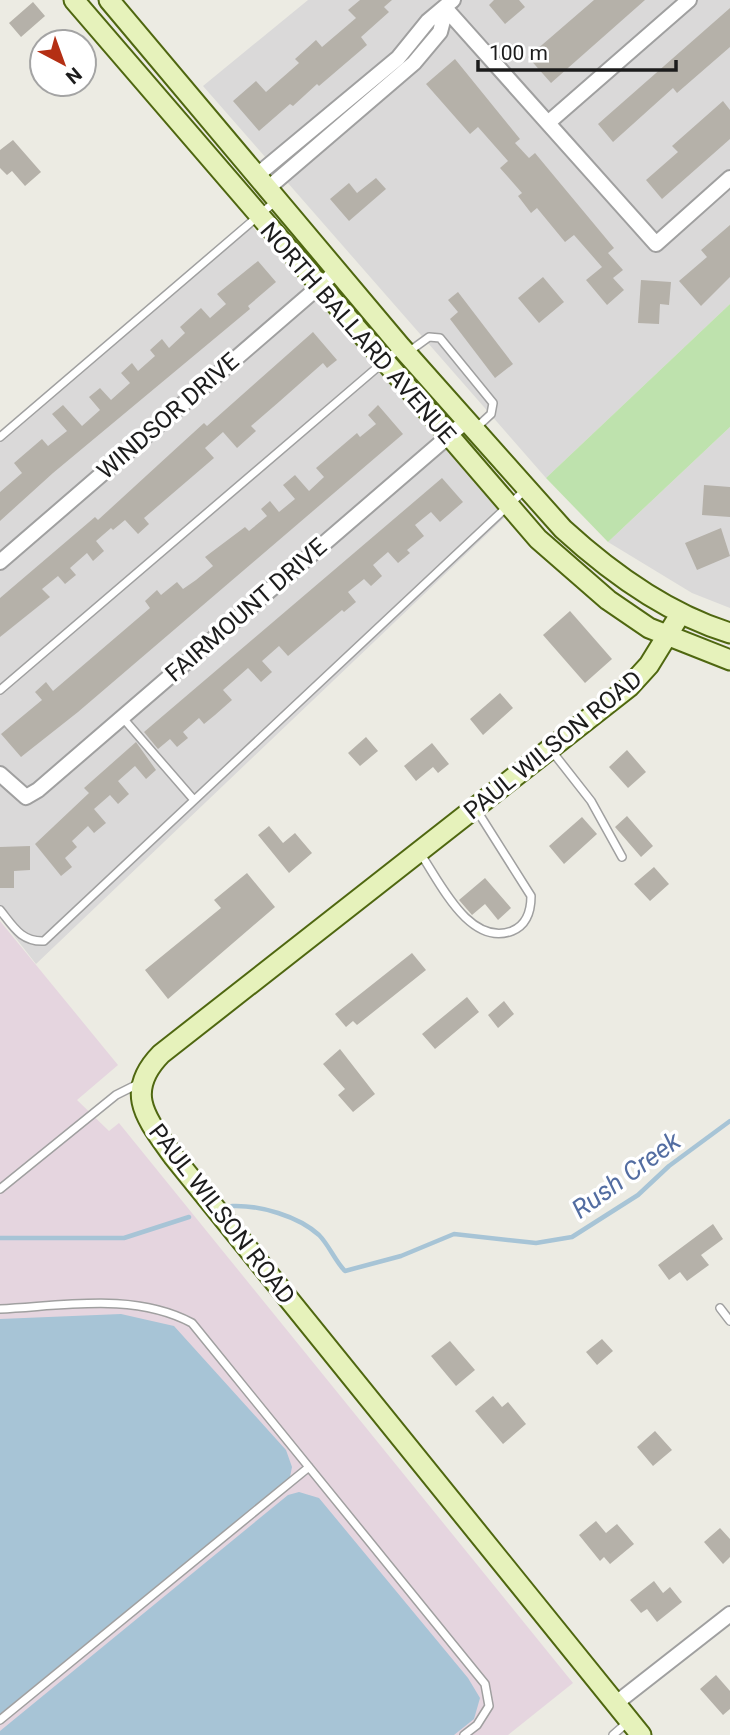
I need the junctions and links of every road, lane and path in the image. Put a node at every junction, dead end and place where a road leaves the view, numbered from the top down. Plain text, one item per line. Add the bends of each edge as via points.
1 (74, 0) edge
2 (109, 0) edge
3 (690, 0) edge
4 (449, 4) edge
5 (549, 122) junction
6 (730, 178) edge
7 (267, 188) junction
8 (258, 217) junction
9 (337, 271) junction
10 (318, 287) junction
11 (404, 350) junction
12 (383, 362) junction
13 (469, 426) junction
14 (0, 437) edge
15 (448, 437) junction
16 (525, 490) junction
17 (507, 506) junction
18 (0, 562) edge
19 (681, 613) junction
20 (668, 637) junction
21 (729, 646) edge
22 (0, 690) edge
23 (122, 717) junction
24 (551, 750) junction
25 (0, 774) edge
26 (194, 800) junction
27 (476, 808) junction
28 (420, 853) junction
29 (622, 857) dead end
30 (0, 910) edge
31 (142, 1081) junction
32 (0, 1189) edge
33 (720, 1308) dead end
34 (0, 1309) edge
35 (730, 1321) edge
36 (309, 1467) junction
37 (730, 1614) edge
38 (615, 1704) junction
39 (0, 1720) edge
40 (635, 1728) edge
41 (464, 1735) edge
42 (613, 1735) edge

1 - 8 main road, NORTH BALLARD AVENUE
2 - 7 main road, NORTH BALLARD AVENUE
3 - 5 street
4 - 5 street
4 - 7 street via 440,32 414,63
5 - 6 street via 656,244
7 - 8 lane
7 - 9 main road, NORTH BALLARD AVENUE
8 - 10 main road, NORTH BALLARD AVENUE
8 - 14 lane
9 - 10 street, WINDSOR DRIVE
9 - 11 main road, NORTH BALLARD AVENUE
10 - 12 main road, NORTH BALLARD AVENUE
10 - 18 street, WINDSOR DRIVE
11 - 12 lane
11 - 13 main road, NORTH BALLARD AVENUE
11 - 13 lane via 429,337 440,338 493,403 491,414
12 - 15 main road, NORTH BALLARD AVENUE
12 - 22 lane
13 - 15 street, FAIRMOUNT DRIVE
13 - 16 main road, NORTH BALLARD AVENUE
15 - 17 main road, NORTH BALLARD AVENUE
15 - 23 street, FAIRMOUNT DRIVE
16 - 17 lane
16 - 19 main road, NORTH BALLARD AVENUE via 593,556
17 - 20 main road, NORTH BALLARD AVENUE via 600,594
17 - 26 lane
19 - 20 main road, PAUL WILSON ROAD
19 - 21 main road, NORTH BALLARD AVENUE
20 - 21 main road, NORTH BALLARD AVENUE
20 - 24 main road, PAUL WILSON ROAD via 629,687
23 - 25 street, FAIRMOUNT DRIVE via 26,797
23 - 26 lane
24 - 27 main road, PAUL WILSON ROAD
24 - 29 lane via 591,801
26 - 30 lane via 44,940 22,937
27 - 28 main road, PAUL WILSON ROAD
27 - 28 lane via 531,896 531,911 520,928 500,935 478,928 464,916
28 - 31 main road, PAUL WILSON ROAD via 161,1054
31 - 32 lane via 116,1095
31 - 38 main road, PAUL WILSON ROAD via 143,1109 173,1156
33 - 35 lane
34 - 36 lane via 123,1303 173,1313 192,1323
36 - 39 lane
36 - 41 lane via 485,1685 489,1706
37 - 38 street
38 - 40 main road, PAUL WILSON ROAD
40 - 42 lane

